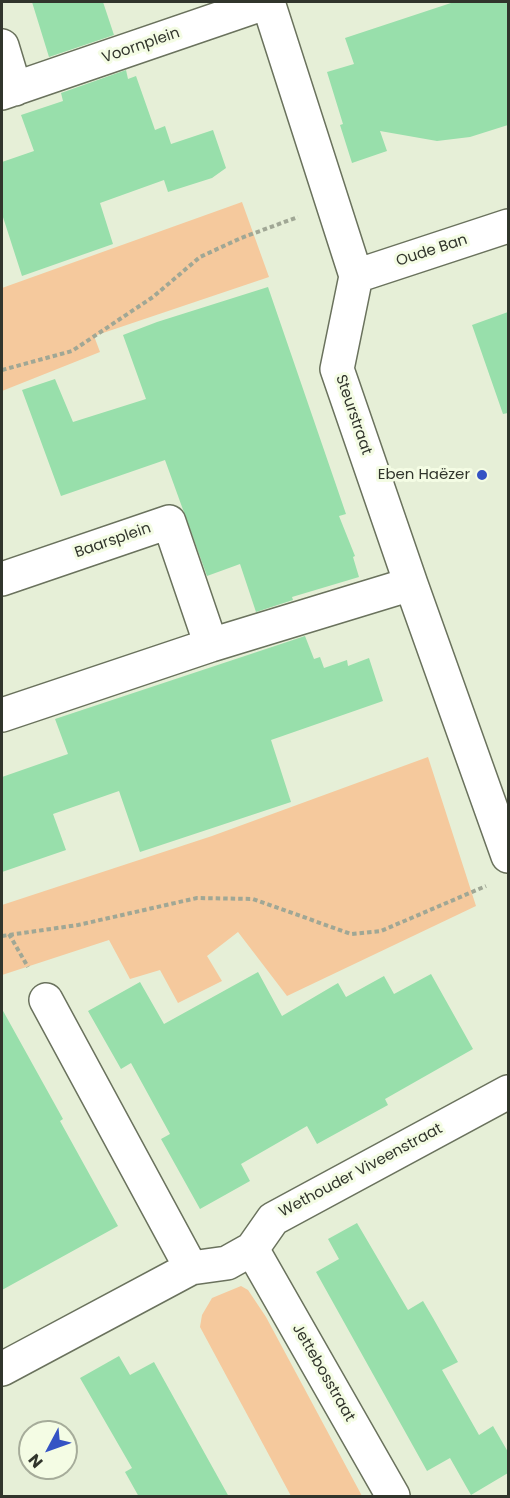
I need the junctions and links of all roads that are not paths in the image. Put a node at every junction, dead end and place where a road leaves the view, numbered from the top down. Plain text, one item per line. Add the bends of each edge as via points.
1 (268, 2) edge
2 (2, 46) edge
3 (8, 91) edge
4 (508, 226) edge
5 (356, 276) junction
6 (2, 579) edge
7 (411, 584) junction
8 (211, 645) junction
9 (2, 715) edge
10 (508, 856) edge
11 (46, 1000) dead end
12 (508, 1092) edge
13 (252, 1249) junction
14 (191, 1268) junction
15 (2, 1369) edge
16 (393, 1497) edge

1 - 3 street, Voornplein
1 - 5 street, Steurstraat
2 - 3 street, Voornplein
4 - 5 street, Oude Ban
5 - 7 street, Steurstraat via 337,369
6 - 8 street, Baarsplein via 169,522
7 - 8 street
7 - 10 street, Steurstraat
8 - 9 street
11 - 14 street
12 - 13 street, Wethouder Viveenstraat via 273,1219
13 - 14 street, Wethouder Viveenstraat via 227,1263
13 - 16 street, Jettebosstraat
14 - 15 street, Wethouder Viveenstraat

